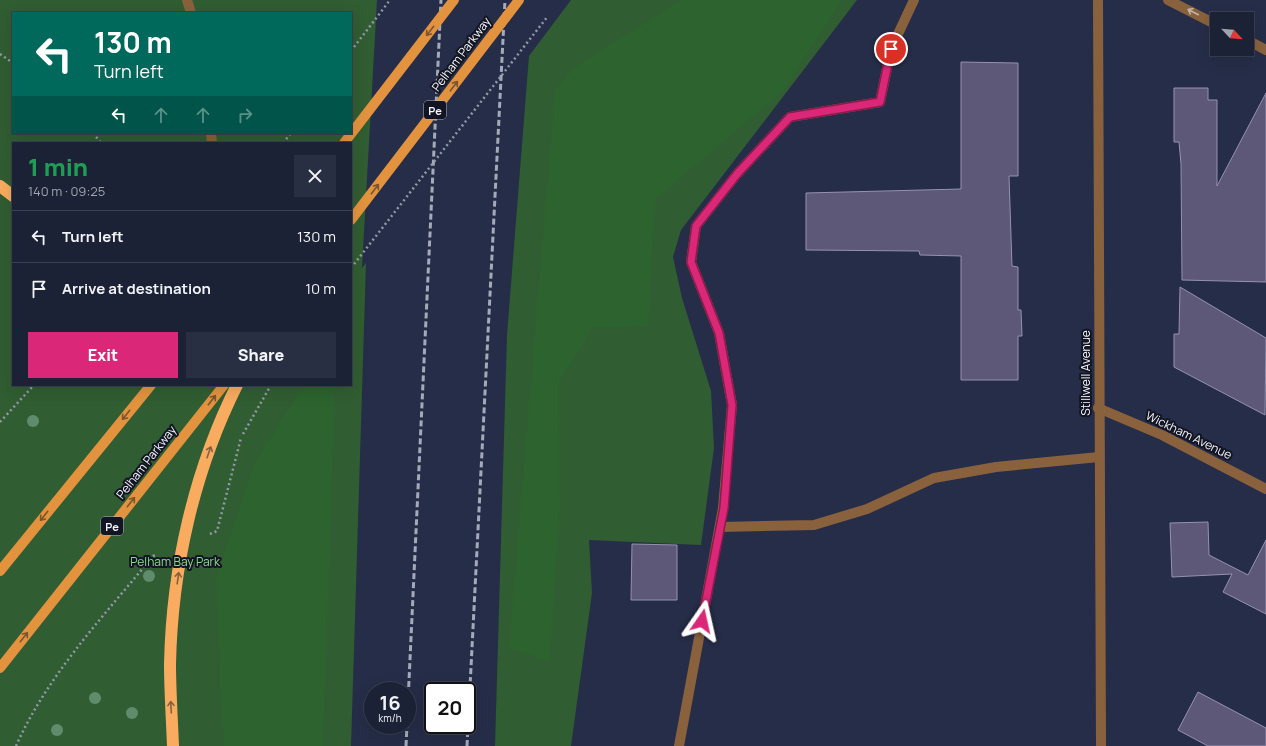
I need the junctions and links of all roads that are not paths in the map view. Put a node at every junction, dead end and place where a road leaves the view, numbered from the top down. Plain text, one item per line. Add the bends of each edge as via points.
1 (187, 0) edge
2 (454, 0) edge
3 (519, 0) edge
4 (914, 0) edge
5 (1098, 0) edge
6 (1168, 0) edge
7 (191, 12) edge
8 (1210, 21) edge
9 (1254, 44) edge
10 (1266, 50) edge
11 (352, 133) edge
12 (351, 134) edge
13 (345, 142) edge
14 (0, 186) edge
15 (12, 195) edge
16 (352, 219) edge
17 (149, 386) edge
18 (223, 386) edge
19 (236, 386) edge
20 (1098, 408) junction
21 (1099, 457) junction
22 (1266, 489) edge
23 (720, 527) junction
24 (0, 571) edge
25 (0, 668) edge
26 (173, 746) edge
27 (679, 746) edge
28 (1101, 746) edge

1 - 7 street
2 -> 11 main road, bridge
16 -> 3 main road, Pelham Parkway / Pe, bridge
4 - 23 street via 891,49 880,102 790,117 737,174 696,226 691,262 719,333 732,405 724,508
5 - 20 street, Stillwell Avenue
8 -> 6 street
9 - 10 street
12 -> 13 main road, bridge
14 - 15 highway
17 -> 24 main road
25 -> 18 main road, Pelham Parkway / Pe
26 -> 19 highway via 171,639 182,548 192,505 220,419
20 - 21 street, Stillwell Avenue
20 - 22 street, Wickham Avenue via 1162,435
21 - 23 street via 996,466 934,478 867,509 814,525
21 - 28 street, Stillwell Avenue
23 - 27 street

